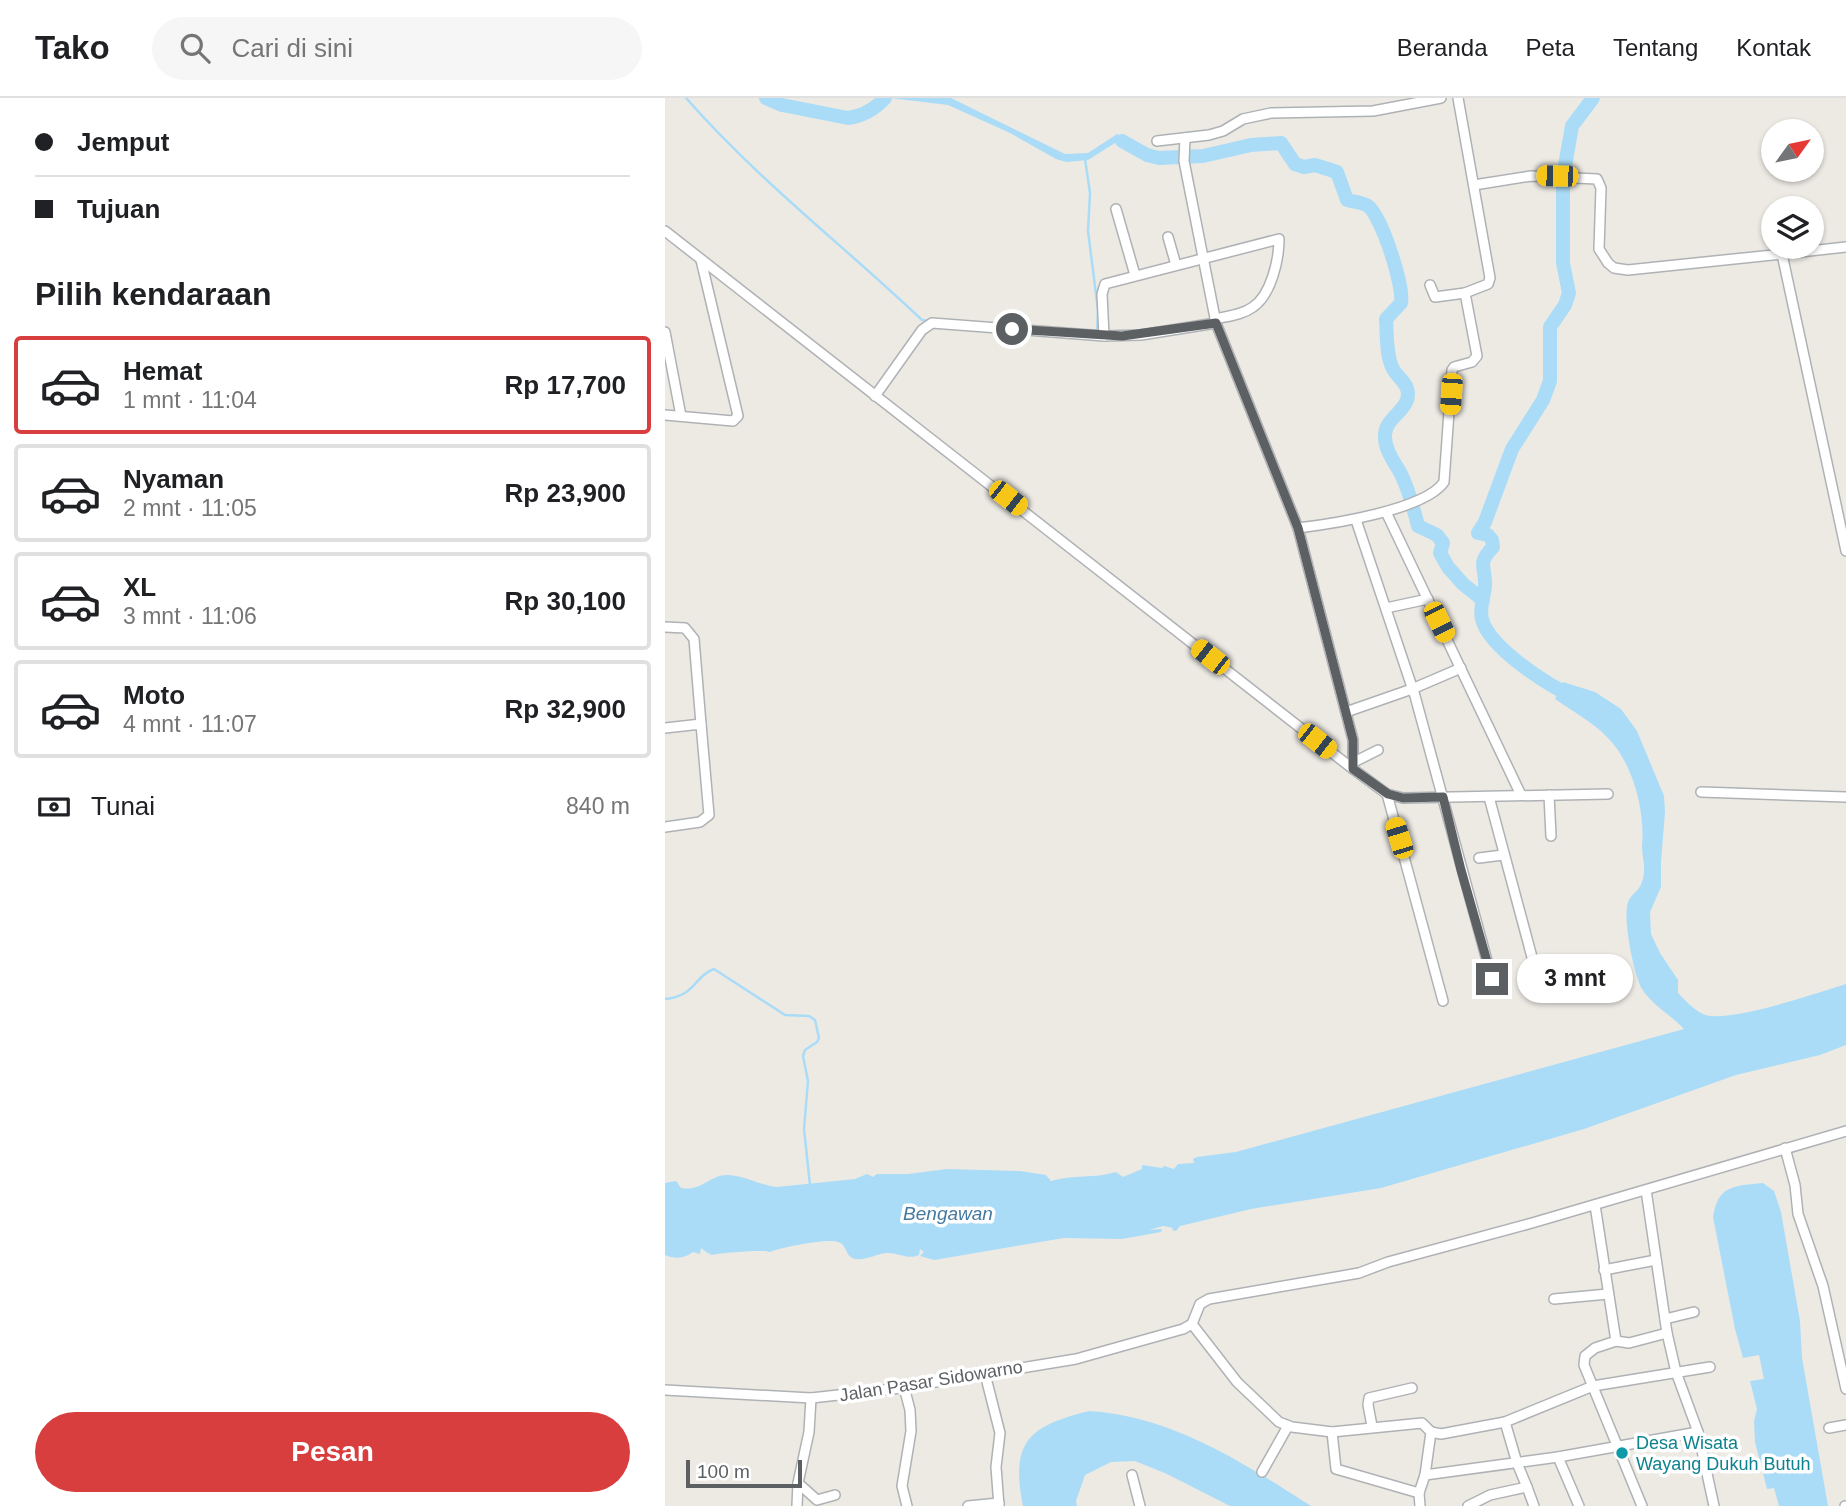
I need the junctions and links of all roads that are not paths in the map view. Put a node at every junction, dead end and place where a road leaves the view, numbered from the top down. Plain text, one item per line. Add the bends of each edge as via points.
1 (1441, 98) edge
2 (1458, 98) edge
3 (1157, 141) dead end
4 (1185, 141) junction
5 (1474, 185) junction
6 (1116, 209) dead end
7 (665, 231) edge
8 (1168, 237) dead end
9 (1846, 247) edge
10 (1824, 249) edge
11 (1761, 257) edge
12 (1203, 259) junction
13 (1783, 259) edge
14 (701, 260) junction
15 (1176, 265) junction
16 (1135, 275) junction
17 (1430, 285) dead end
18 (1465, 293) junction
19 (1215, 321) junction
20 (665, 332) edge
21 (1104, 333) junction
22 (875, 396) junction
23 (665, 415) edge
24 (681, 416) junction
25 (1386, 512) junction
26 (1356, 520) junction
27 (1298, 528) junction
28 (1846, 551) edge
29 (1428, 599) junction
30 (1386, 608) junction
31 (665, 627) edge
32 (1461, 668) junction
33 (1412, 689) junction
34 (1346, 712) junction
35 (701, 724) junction
36 (665, 728) edge
37 (1378, 750) dead end
38 (1354, 765) junction
39 (1701, 792) dead end
40 (1388, 794) junction
41 (1608, 794) dead end
42 (1521, 795) junction
43 (1549, 795) junction
44 (1443, 797) junction
45 (1489, 797) junction
46 (1846, 797) edge
47 (665, 827) edge
48 (1551, 836) dead end
49 (1503, 855) junction
50 (1479, 858) dead end
51 (1536, 972) dead end
52 (1492, 979) dead end
53 (1443, 1001) dead end
54 (1846, 1131) edge
55 (1785, 1148) junction
56 (1646, 1190) junction
57 (1595, 1205) junction
58 (1656, 1260) junction
59 (1604, 1270) junction
60 (1608, 1294) junction
61 (1554, 1299) dead end
62 (1694, 1312) dead end
63 (1665, 1319) junction
64 (1192, 1324) junction
65 (1667, 1333) junction
66 (1616, 1341) junction
67 (1710, 1367) dead end
68 (1676, 1372) junction
69 (985, 1374) junction
70 (1844, 1376) edge
71 (1593, 1386) junction
72 (904, 1387) junction
73 (1412, 1388) dead end
74 (1846, 1389) edge
75 (665, 1390) edge
76 (811, 1398) junction
77 (1505, 1422) junction
78 (1846, 1425) edge
79 (1288, 1426) junction
80 (1373, 1426) junction
81 (1829, 1428) dead end
82 (1332, 1432) junction
83 (1431, 1432) junction
84 (1698, 1432) junction
85 (1618, 1447) junction
86 (1558, 1457) junction
87 (1517, 1462) junction
88 (1262, 1472) dead end
89 (1132, 1475) dead end
90 (1425, 1475) junction
91 (798, 1483) junction
92 (1527, 1488) junction
93 (1419, 1493) junction
94 (835, 1495) dead end
95 (999, 1505) edge
96 (797, 1506) edge
97 (907, 1506) edge
98 (968, 1506) edge
99 (1140, 1506) edge
100 (1420, 1506) edge
101 (1468, 1506) edge
102 (1534, 1506) edge
103 (1579, 1506) edge
104 (1642, 1506) edge
105 (1714, 1506) edge

1 - 4 street via 1373,111 1271,113
2 - 5 street
3 - 4 street
4 - 12 street via 1184,161
5 - 11 street via 1531,176 1594,177 1600,182 1599,249 1614,268 1665,268
5 - 18 street via 1490,278 1488,284
6 - 16 street
7 - 14 street
8 - 15 street
9 - 10 street
12 - 15 street
12 - 19 street
12 - 19 street via 1279,239 1272,278 1259,303
13 - 28 street
14 - 22 street
14 - 24 street via 738,416 733,421
15 - 16 street
16 - 21 street via 1105,284
17 - 18 street via 1434,298
18 - 25 street via 1477,356 1453,370 1444,482 1434,492
19 - 21 street via 1141,335
19 - 27 street
20 - 24 street
21 - 22 street via 932,323 922,330
22 - 38 street
23 - 24 street
25 - 26 street
25 - 29 street
26 - 27 street
26 - 30 street
27 - 34 street
29 - 30 street
29 - 32 street
30 - 33 street
31 - 35 street via 685,628 694,639
32 - 33 street
32 - 42 street
33 - 34 street
33 - 44 street
34 - 38 street
35 - 36 street
35 - 47 street via 709,815 700,822
37 - 38 street
38 - 40 street
39 - 46 street
40 - 44 street
40 - 53 street
41 - 43 street
42 - 43 street
42 - 45 street
43 - 48 street
44 - 45 street
44 - 52 street
45 - 49 street
49 - 50 street
49 - 51 street
54 - 55 street
55 - 56 street
55 - 70 street via 1798,1214 1823,1286
56 - 57 street
56 - 58 street
57 - 59 street
57 - 64 street via 1359,1273 1209,1299 1200,1304
58 - 59 street
58 - 63 street
59 - 60 street
60 - 61 street
60 - 66 street
62 - 63 street
63 - 65 street
64 - 69 street, Jalan Pasar Sidowarno via 1076,1359
64 - 79 street via 1248,1394
65 - 66 street via 1629,1343
65 - 68 street
66 - 71 street via 1585,1356
67 - 68 street
68 - 71 street
68 - 84 street
69 - 72 street, Jalan Pasar Sidowarno
69 - 95 street via 1000,1433 996,1466
70 - 74 street
71 - 77 street
71 - 85 street
72 - 76 street, Jalan Pasar Sidowarno
72 - 97 street via 911,1431 902,1486
73 - 80 street via 1369,1398
75 - 76 street, Jalan Pasar Sidowarno
76 - 91 street
77 - 83 street
77 - 87 street
78 - 81 street
79 - 82 street
79 - 88 street
80 - 82 street
80 - 83 street via 1416,1422
82 - 93 street via 1336,1469
83 - 90 street
84 - 85 street
84 - 105 street
85 - 86 street
85 - 104 street
86 - 87 street
86 - 103 street
87 - 90 street
87 - 92 street
89 - 99 street
90 - 93 street
91 - 94 street via 817,1500
91 - 96 street
92 - 101 street via 1490,1495
92 - 102 street
93 - 100 street
95 - 98 street

